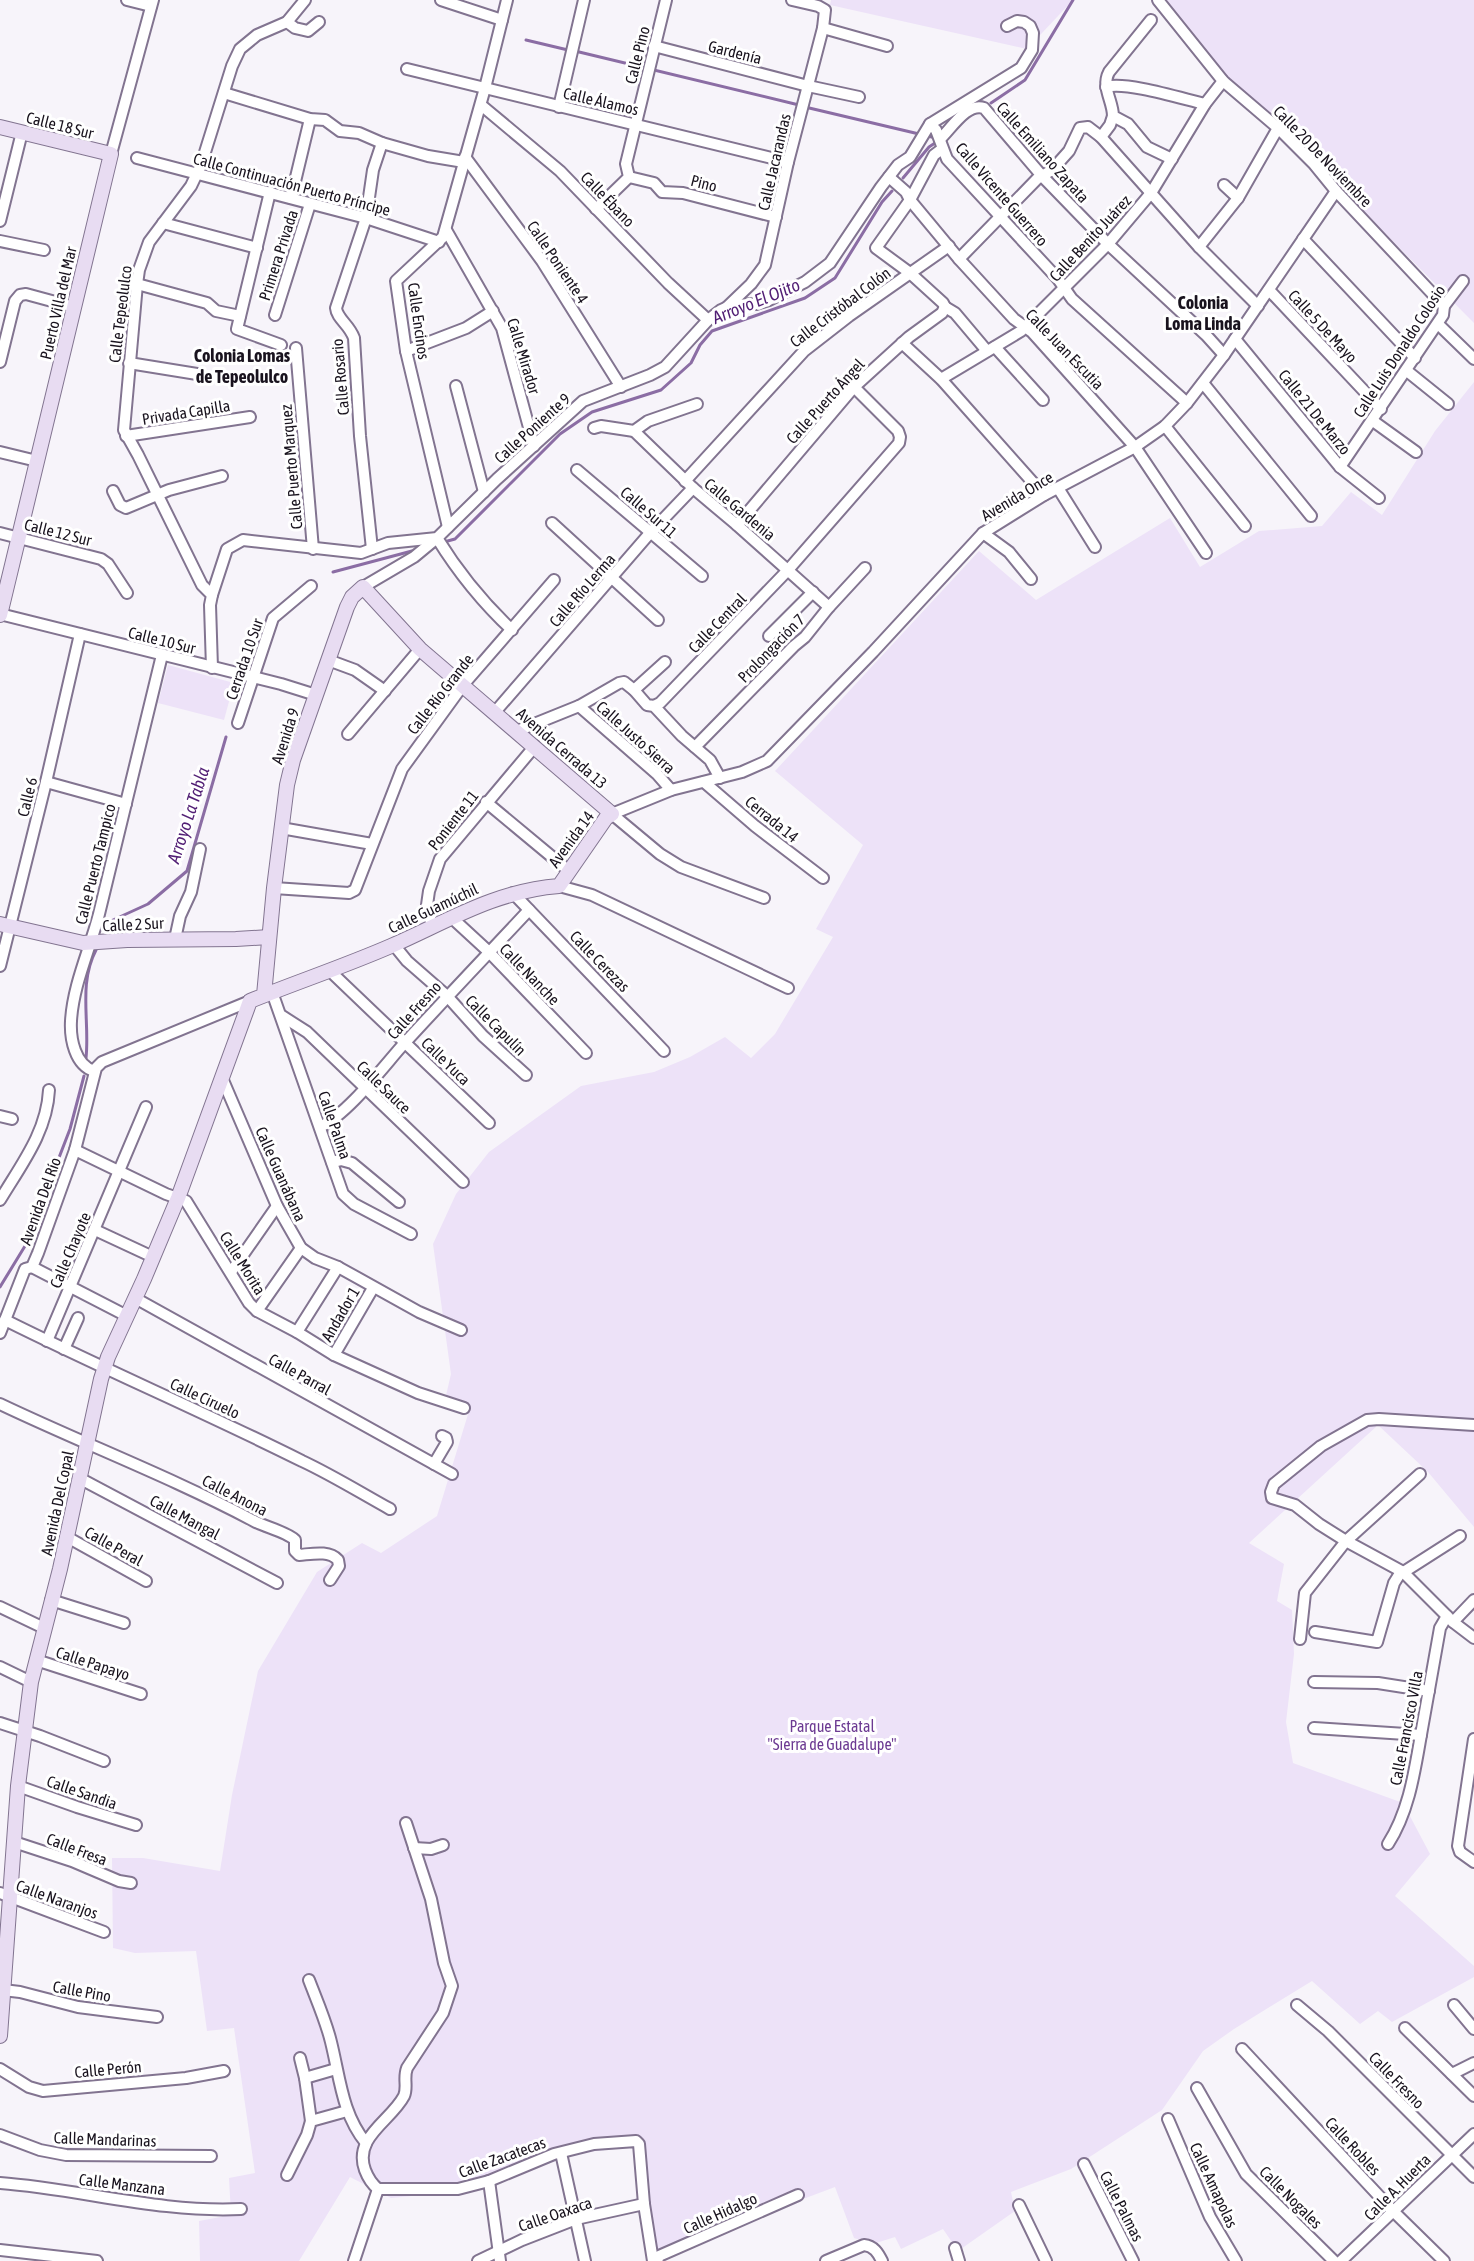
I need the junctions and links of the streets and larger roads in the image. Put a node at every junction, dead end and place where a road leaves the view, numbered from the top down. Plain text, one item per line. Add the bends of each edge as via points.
1 (127, 0) edge
2 (305, 0) edge
3 (441, 0) edge
4 (507, 0) edge
5 (584, 0) edge
6 (666, 0) edge
7 (792, 0) edge
8 (1158, 0) edge
9 (152, 3) edge
10 (502, 20) junction
11 (1151, 20) dead end
12 (287, 22) junction
13 (319, 22) dead end
14 (1007, 26) dead end
15 (823, 28) junction
16 (654, 46) junction
17 (887, 46) dead end
18 (406, 69) dead end
19 (1223, 81) junction
20 (808, 86) junction
21 (1106, 87) junction
22 (485, 88) junction
23 (224, 93) junction
24 (859, 97) dead end
25 (1205, 104) junction
26 (481, 105) junction
27 (559, 107) junction
28 (1113, 116) junction
29 (310, 119) junction
30 (635, 123) junction
31 (930, 124) junction
32 (0, 127) edge
33 (1278, 128) junction
34 (22, 132) junction
35 (1101, 137) junction
36 (382, 143) junction
37 (941, 144) junction
38 (111, 154) junction
39 (137, 158) dead end
40 (464, 159) junction
41 (1172, 159) junction
42 (788, 162) junction
43 (198, 173) junction
44 (1042, 176) junction
45 (629, 177) junction
46 (889, 177) junction
47 (1224, 185) dead end
48 (1336, 191) junction
49 (270, 192) junction
50 (1151, 194) junction
51 (291, 198) junction
52 (1238, 198) junction
53 (910, 200) junction
54 (310, 204) junction
55 (596, 209) junction
56 (776, 217) junction
57 (1000, 217) junction
58 (366, 218) junction
59 (0, 221) edge
60 (163, 223) junction
61 (446, 230) junction
62 (1303, 239) junction
63 (0, 241) edge
64 (439, 242) junction
65 (1108, 244) junction
66 (949, 246) junction
67 (1199, 247) junction
68 (257, 248) junction
69 (45, 250) dead end
70 (959, 259) junction
71 (910, 273) junction
72 (1462, 281) dead end
73 (137, 284) junction
74 (1064, 288) junction
75 (1269, 290) junction
76 (1258, 306) junction
77 (1444, 306) junction
78 (74, 307) junction
79 (727, 307) junction
80 (945, 307) junction
81 (493, 311) junction
82 (275, 315) dead end
83 (240, 316) junction
84 (708, 320) junction
85 (1438, 324) junction
86 (1025, 328) junction
87 (1235, 339) junction
88 (902, 343) junction
89 (280, 345) dead end
90 (296, 348) dead end
91 (991, 349) junction
92 (406, 351) junction
93 (1224, 355) junction
94 (1415, 358) junction
95 (1474, 359) edge
96 (0, 362) edge
97 (129, 363) junction
98 (1407, 371) junction
99 (196, 374) dead end
100 (942, 379) junction
101 (1203, 383) junction
102 (456, 386) dead end
103 (621, 387) junction
104 (854, 387) junction
105 (1043, 400) dead end
106 (1187, 403) junction
107 (697, 404) dead end
108 (1448, 404) dead end
109 (1381, 409) junction
110 (250, 417) dead end
111 (1373, 421) junction
112 (1165, 426) junction
113 (594, 428) dead end
114 (634, 431) junction
115 (126, 436) junction
116 (534, 446) junction
117 (1135, 447) junction
118 (0, 452) edge
119 (1416, 452) dead end
120 (37, 461) junction
121 (1340, 467) junction
122 (577, 470) dead end
123 (222, 476) dead end
124 (689, 485) junction
125 (1058, 488) junction
126 (113, 491) dead end
127 (484, 492) junction
128 (156, 495) junction
129 (1044, 495) junction
130 (1379, 498) dead end
131 (1311, 516) dead end
132 (552, 523) dead end
133 (737, 525) junction
134 (1245, 526) dead end
135 (448, 527) junction
136 (0, 533) edge
137 (650, 533) junction
138 (983, 533) junction
139 (19, 537) junction
140 (437, 538) junction
141 (1095, 547) dead end
142 (313, 549) junction
143 (372, 549) junction
144 (1206, 553) dead end
145 (865, 568) dead end
146 (788, 570) junction
147 (702, 576) dead end
148 (612, 578) junction
149 (1031, 579) dead end
150 (554, 580) dead end
151 (311, 586) dead end
152 (363, 587) junction
153 (813, 592) junction
154 (127, 593) dead end
155 (212, 595) junction
156 (829, 607) junction
157 (0, 614) edge
158 (658, 620) dead end
159 (512, 630) junction
160 (80, 634) junction
161 (769, 636) dead end
162 (420, 649) junction
163 (162, 655) junction
164 (328, 660) junction
165 (665, 662) dead end
166 (212, 668) junction
167 (252, 677) junction
168 (463, 685) junction
169 (634, 690) junction
170 (385, 691) junction
171 (316, 696) junction
172 (579, 706) junction
173 (654, 706) junction
174 (495, 712) junction
175 (238, 723) dead end
176 (517, 731) junction
177 (348, 734) dead end
178 (535, 746) junction
179 (696, 747) junction
180 (720, 778) junction
181 (46, 782) junction
182 (704, 782) junction
183 (671, 790) junction
184 (486, 802) junction
185 (126, 804) junction
186 (612, 814) junction
187 (281, 828) junction
188 (372, 844) junction
189 (200, 849) dead end
190 (569, 871) junction
191 (823, 878) dead end
192 (559, 886) junction
193 (274, 888) junction
194 (513, 893) junction
195 (764, 898) dead end
196 (529, 910) junction
197 (451, 917) junction
198 (5, 925) edge
199 (432, 926) junction
200 (269, 937) junction
201 (175, 939) junction
202 (90, 943) junction
203 (394, 945) junction
204 (489, 952) junction
205 (0, 966) edge
206 (330, 971) junction
207 (788, 988) dead end
208 (268, 994) junction
209 (447, 996) junction
210 (250, 1001) junction
211 (282, 1016) junction
212 (406, 1042) junction
213 (664, 1051) dead end
214 (586, 1053) dead end
215 (94, 1071) junction
216 (526, 1075) dead end
217 (222, 1078) junction
218 (364, 1089) junction
219 (49, 1090) dead end
220 (147, 1107) dead end
221 (0, 1116) edge
222 (12, 1119) dead end
223 (489, 1123) dead end
224 (320, 1127) junction
225 (75, 1150) junction
226 (332, 1162) junction
227 (120, 1171) junction
228 (463, 1182) dead end
229 (178, 1197) junction
230 (0, 1200) edge
231 (399, 1202) dead end
232 (277, 1206) junction
233 (95, 1230) junction
234 (411, 1234) dead end
235 (301, 1248) junction
236 (153, 1257) junction
237 (32, 1267) junction
238 (338, 1268) junction
239 (231, 1272) junction
240 (72, 1285) junction
241 (373, 1288) junction
242 (135, 1298) junction
243 (257, 1311) junction
244 (127, 1316) junction
245 (78, 1318) dead end
246 (5, 1320) junction
247 (461, 1330) dead end
248 (297, 1332) junction
249 (0, 1333) edge
250 (47, 1341) junction
251 (64, 1349) junction
252 (334, 1355) junction
253 (104, 1369) junction
254 (0, 1404) edge
255 (464, 1408) dead end
256 (1474, 1425) edge
257 (442, 1436) dead end
258 (87, 1443) junction
259 (434, 1464) junction
260 (452, 1473) dead end
261 (1420, 1474) dead end
262 (79, 1478) junction
263 (390, 1509) dead end
264 (1460, 1536) dead end
265 (67, 1537) junction
266 (1346, 1541) junction
267 (1403, 1572) junction
268 (330, 1580) dead end
269 (146, 1581) dead end
270 (277, 1583) dead end
271 (51, 1600) junction
272 (1474, 1600) edge
273 (0, 1607) edge
274 (1450, 1619) junction
275 (124, 1623) dead end
276 (44, 1628) junction
277 (1315, 1632) dead end
278 (1474, 1638) edge
279 (1300, 1639) dead end
280 (36, 1660) junction
281 (0, 1667) edge
282 (31, 1682) junction
283 (1314, 1682) dead end
284 (1429, 1691) junction
285 (141, 1694) dead end
286 (0, 1723) edge
287 (1314, 1728) dead end
288 (24, 1731) junction
289 (1421, 1735) junction
290 (1474, 1739) edge
291 (104, 1761) dead end
292 (18, 1786) junction
293 (406, 1823) dead end
294 (136, 1825) dead end
295 (14, 1842) junction
296 (1388, 1844) dead end
297 (443, 1845) dead end
298 (414, 1848) junction
299 (1474, 1862) edge
300 (130, 1883) dead end
301 (5, 1895) edge
302 (104, 1932) dead end
303 (309, 1980) dead end
304 (2, 1983) edge
305 (1454, 2005) dead end
306 (1297, 2006) dead end
307 (157, 2017) dead end
308 (1405, 2028) dead end
309 (1474, 2029) edge
310 (0, 2036) edge
311 (1242, 2049) dead end
312 (300, 2058) dead end
313 (1474, 2063) edge
314 (0, 2069) edge
315 (336, 2069) junction
316 (224, 2071) dead end
317 (1452, 2074) junction
318 (305, 2078) junction
319 (1197, 2088) dead end
320 (1474, 2096) edge
321 (346, 2111) junction
322 (1168, 2120) dead end
323 (311, 2121) junction
324 (0, 2134) edge
325 (1474, 2134) edge
326 (366, 2143) junction
327 (561, 2153) junction
328 (1450, 2155) junction
329 (211, 2156) dead end
330 (1084, 2164) dead end
331 (287, 2175) dead end
332 (1474, 2177) edge
333 (489, 2181) junction
334 (0, 2183) edge
335 (378, 2189) junction
336 (798, 2195) dead end
337 (644, 2204) junction
338 (1019, 2205) dead end
339 (241, 2210) dead end
340 (1393, 2211) junction
341 (576, 2219) junction
342 (955, 2248) dead end
343 (0, 2250) edge
344 (499, 2256) edge
345 (97, 2261) edge
346 (354, 2261) edge
347 (478, 2261) edge
348 (585, 2261) edge
349 (655, 2261) edge
350 (826, 2261) edge
351 (882, 2261) edge
352 (958, 2261) edge
353 (1046, 2261) edge
354 (1133, 2261) edge
355 (1236, 2261) edge
356 (1334, 2261) edge
357 (1341, 2261) edge
358 (1444, 2261) edge

1 - 9 street
2 - 12 street, Calle Tepeolulco
3 - 10 street
4 - 10 street, Calle Encinos
5 - 27 street
6 - 16 street, Calle Pino
7 - 15 street, Calle Jacarandas via 825,10
8 - 19 street, Calle 20 De Noviembre
9 - 38 street, Puerto Villa del Mar
10 - 22 street, Calle Encinos
11 - 21 street via 1109,72
12 - 13 street via 308,31
12 - 23 street, Calle Tepeolulco via 257,35 240,49
14 - 31 street, Calle Poniente 9 via 1024,22 1033,33 1032,50 1021,68
15 - 17 street
15 - 20 street, Calle Jacarandas
16 - 20 street, Gardenía
16 - 30 street, Calle Pino
18 - 22 street, Calle Álamos
19 - 25 street, Calle Benito Juárez
19 - 33 street, Calle 20 De Noviembre
20 - 24 street, Gardenía
20 - 42 street, Calle Jacarandas
21 - 25 street via 1130,87
21 - 28 street
22 - 26 street, Calle Encinos
22 - 27 street, Calle Álamos
23 - 29 street
23 - 43 street, Calle Tepeolulco
25 - 41 street, Calle Benito Juárez
26 - 40 street, Calle Encinos
26 - 55 street, Calle Ébano via 548,159
27 - 30 street, Calle Álamos
28 - 35 street
28 - 41 street via 1128,124 1147,147
29 - 36 street via 325,120 340,131 359,133
29 - 51 street
30 - 42 street, Calle Álamos
30 - 45 street, Calle Pino via 626,167
31 - 37 street, Calle Vicente Guerrero
31 - 46 street, Calle Poniente 9 via 910,157
32 - 34 street, Calle 18 Sur
33 - 48 street, Calle 20 De Noviembre
33 - 52 street
34 - 38 street, Calle 18 Sur
34 - 59 street
35 - 44 street via 1088,127 1080,128 1069,151
35 - 50 street
36 - 40 street via 428,156
36 - 58 street, Calle Rosario via 373,170
37 - 44 street, Calle Emiliano Zapata via 968,111 981,107
37 - 53 street, Calle Emiliano Zapata
37 - 57 street, Calle Vicente Guerrero via 947,159
38 - 78 street, Puerto Villa del Mar
39 - 43 street, Calle Continuación Puerto Príncipe
40 - 61 street, Calle Encinos
40 - 103 street, Calle Poniente 4 via 542,261
41 - 50 street, Calle Benito Juárez
42 - 56 street, Calle Jacarandas
43 - 49 street, Calle Continuación Puerto Príncipe
43 - 60 street, Calle Tepeolulco
44 - 57 street
44 - 65 street, Calle Emiliano Zapata
45 - 55 street
45 - 56 street, Pino via 654,183 662,192 683,193
46 - 53 street, Calle Juan Escutia
46 - 79 street, Calle Poniente 9 via 821,271 769,300
47 - 52 street
48 - 62 street, Avenida Once
48 - 77 street, Calle 20 De Noviembre
49 - 51 street, Calle Continuación Puerto Príncipe
49 - 68 street
50 - 65 street, Calle Benito Juárez
50 - 67 street
51 - 54 street, Calle Continuación Puerto Príncipe
52 - 67 street
53 - 66 street, Calle Juan Escutia
53 - 71 street, Calle Emiliano Zapata via 876,248
54 - 58 street, Calle Continuación Puerto Príncipe
54 - 82 street, Primera Privada
55 - 84 street, Calle Ébano
56 - 79 street, Calle Jacarandas via 762,271
57 - 70 street
57 - 74 street, Calle Vicente Guerrero
58 - 64 street, Calle Continuación Puerto Príncipe
58 - 143 street, Calle Rosario via 336,308 354,338
60 - 68 street
60 - 73 street, Calle Tepeolulco via 145,250
61 - 64 street, Calle Encinos
61 - 81 street, Calle Mirador
62 - 75 street, Avenida Once
62 - 94 street
63 - 69 street
64 - 92 street, Calle Encinos via 396,281
65 - 74 street, Calle Benito Juárez
65 - 93 street, Calle Emiliano Zapata
66 - 70 street, Calle Juan Escutia
66 - 71 street, Calle Cristóbal Colón
67 - 76 street
68 - 83 street
70 - 86 street, Calle Juan Escutia
71 - 80 street
71 - 124 street, Calle Cristóbal Colón via 804,351
72 - 77 street, Calle Luis Donaldo Colosio
73 - 83 street
73 - 97 street, Calle Tepeolulco
74 - 86 street, Calle Benito Juárez
74 - 106 street, Calle Vicente Guerrero
75 - 76 street, Avenida Once
75 - 109 street, Calle 5 De Mayo
76 - 87 street, Avenida Once
77 - 85 street, Calle Luis Donaldo Colosio
78 - 96 street via 20,295 15,300
78 - 120 street, Puerto Villa del Mar
79 - 84 street, Calle Poniente 9
80 - 88 street, Calle Puerto Ángel
80 - 91 street
81 - 92 street, Calle Mirador via 466,328
81 - 116 street, Calle Mirador via 507,343
83 - 89 street via 239,331
84 - 103 street, Calle Poniente 9 via 665,367
85 - 94 street, Calle Luis Donaldo Colosio
85 - 95 street
86 - 91 street, Calle Benito Juárez
86 - 117 street, Calle Juan Escutia
87 - 93 street, Avenida Once
87 - 121 street, Calle 21 De Marzo
88 - 100 street
88 - 104 street, Calle Puerto Ángel
90 - 142 street, Calle Puerto Marquez
91 - 100 street, Calle Benito Juárez
91 - 105 street
92 - 135 street, Calle Encinos
93 - 101 street, Avenida Once
94 - 98 street, Calle Luis Donaldo Colosio
97 - 99 street
97 - 115 street, Calle Tepeolulco via 123,423
98 - 108 street
98 - 109 street, Calle Luis Donaldo Colosio
100 - 129 street
101 - 106 street, Avenida Once
101 - 131 street
102 - 127 street
103 - 116 street, Calle Poniente 9 via 583,401
104 - 133 street, Calle Puerto Ángel
104 - 146 street, Calle Central via 898,431 898,443
106 - 112 street, Avenida Once
107 - 114 street
109 - 111 street, Calle Luis Donaldo Colosio
110 - 115 street, Privada Capilla
111 - 119 street
111 - 121 street, Calle Luis Donaldo Colosio
112 - 117 street, Avenida Once
112 - 134 street
113 - 114 street
114 - 124 street, Calle Gardenia
115 - 128 street, Calle Tepeolulco
116 - 127 street, Calle Poniente 9
117 - 125 street, Avenida Once
117 - 144 street, Calle Juan Escutia
118 - 120 street
120 - 139 street, Puerto Villa del Mar
121 - 130 street, Calle 21 De Marzo
122 - 137 street, Calle Sur 11
123 - 128 street
124 - 133 street, Calle Gardenia
124 - 137 street, Calle Río Lerma
125 - 129 street, Avenida Once
125 - 141 street
126 - 128 street via 126,508
127 - 135 street, Calle Poniente 9
128 - 155 street, Calle Tepeolulco via 202,585
129 - 138 street, Avenida Once
132 - 148 street
133 - 146 street, Calle Gardenia
135 - 140 street, Calle Poniente 9
136 - 139 street, Calle 12 Sur
137 - 147 street, Calle Sur 11
137 - 148 street, Calle Río Lerma
138 - 149 street via 1009,552
138 - 180 street, Avenida Once via 775,755 757,767
139 - 154 street, Calle 12 Sur via 101,559
139 - 157 street, Puerto Villa del Mar
140 - 143 street via 388,543
140 - 152 street, Avenida 9 via 414,557
140 - 159 street via 478,596
142 - 143 street via 361,553
142 - 155 street via 251,540 234,543 225,553
145 - 156 street, Prolongación 7
146 - 153 street, Calle Gardenia
146 - 173 street, Calle Central
148 - 158 street
148 - 174 street, Calle Río Lerma
150 - 159 street, Calle Río Grande
151 - 167 street, Cerrada 10 Sur via 273,618
152 - 162 street, Avenida Cerrada 13
152 - 164 street, Avenida 9 via 347,607
153 - 156 street, Calle Gardenia
153 - 161 street
155 - 166 street
156 - 179 street, Prolongación 7 via 805,637
157 - 160 street, Calle 10 Sur
159 - 168 street, Calle Río Grande
160 - 163 street, Calle 10 Sur
160 - 181 street, Calle 6
162 - 168 street, Avenida Cerrada 13
162 - 170 street
163 - 166 street, Calle 10 Sur
163 - 185 street, Calle Puerto Tampico
164 - 170 street via 355,670
164 - 171 street, Avenida 9
165 - 169 street
166 - 167 street, Calle 10 Sur
167 - 171 street, Calle 10 Sur
167 - 175 street, Cerrada 10 Sur
168 - 174 street, Avenida Cerrada 13
168 - 188 street, Calle Río Grande via 402,768
169 - 172 street via 624,682 619,683
169 - 173 street via 647,705
170 - 177 street
171 - 187 street, Avenida 9 via 293,760
172 - 176 street
172 - 183 street, Calle Justo Sierra
173 - 179 street
174 - 176 street, Avenida Cerrada 13
176 - 178 street, Avenida Cerrada 13
178 - 184 street, Poniente 11
178 - 186 street, Avenida Cerrada 13
179 - 180 street via 710,760
180 - 182 street, Avenida Once
181 - 185 street
181 - 198 street, Calle 6
182 - 183 street, Avenida Once
182 - 191 street, Cerrada 14
183 - 186 street, Avenida Once
184 - 190 street
184 - 199 street, Poniente 11 via 436,868 428,905
185 - 202 street, Calle Puerto Tampico
186 - 190 street, Avenida 14
186 - 195 street, Avenida Cerrada 13 via 681,867
187 - 188 street
187 - 193 street, Avenida 9
188 - 193 street, Calle Río Grande via 354,892
189 - 201 street via 192,892 180,916
190 - 192 street, Avenida 14
192 - 194 street, Calle Guamúchil
192 - 207 street, Calle Guamúchil via 592,895
193 - 200 street, Avenida 9
194 - 196 street, Calle Cerezas
194 - 197 street, Calle Guamúchil
196 - 204 street, Calle Fresno
196 - 213 street, Calle Cerezas
197 - 199 street, Calle Guamúchil
197 - 204 street, Calle Nanche
198 - 202 street, Calle 2 Sur
198 - 205 street, Calle 6
199 - 203 street, Calle Guamúchil
200 - 201 street, Calle 2 Sur
200 - 208 street, Avenida 9
201 - 202 street, Calle 2 Sur
202 - 215 street, Calle Puerto Tampico via 73,1007 71,1035 82,1063
203 - 206 street, Calle Guamúchil
203 - 209 street, Calle Capulín
204 - 209 street, Calle Fresno
204 - 214 street, Calle Nanche
206 - 208 street, Calle Guamúchil
206 - 212 street, Calle Yuca
208 - 210 street, Calle Guamúchil
208 - 211 street, Calle Palma
209 - 212 street, Calle Fresno
209 - 216 street, Calle Capulín
210 - 215 street, Calle Guamúchil via 102,1062
210 - 217 street, Avenida Del Copal
211 - 218 street, Calle Sauce via 307,1032
211 - 224 street, Calle Palma
212 - 218 street, Calle Fresno
212 - 223 street, Calle Yuca
215 - 225 street, Avenida Del Río
217 - 229 street, Avenida Del Copal
217 - 232 street, Calle Guanábana
218 - 224 street, Calle Fresno via 333,1120
218 - 228 street, Calle Sauce
219 - 230 street via 43,1125
220 - 227 street, Calle Chayote
221 - 222 street
224 - 226 street, Calle Palma
225 - 227 street, Calle Morita
225 - 237 street, Avenida Del Río
226 - 231 street via 352,1163
226 - 234 street, Calle Palma via 347,1199
227 - 229 street, Calle Morita
227 - 233 street, Calle Chayote
229 - 236 street, Avenida Del Copal
229 - 239 street, Calle Morita via 190,1206
232 - 235 street, Calle Guanábana
232 - 239 street
233 - 236 street
233 - 240 street, Calle Chayote
235 - 238 street, Calle Guanábana
235 - 243 street
236 - 242 street, Avenida Del Copal
237 - 240 street
237 - 246 street, Avenida Del Río via 25,1269
238 - 241 street, Calle Guanábana
238 - 248 street
239 - 243 street, Calle Morita
240 - 244 street
240 - 250 street, Calle Chayote
241 - 247 street, Calle Guanábana
241 - 252 street, Andador 1
242 - 244 street, Avenida Del Copal
242 - 259 street, Calle Parral
243 - 248 street, Calle Morita
244 - 253 street, Avenida Del Copal
245 - 251 street
246 - 249 street, Avenida Del Río
246 - 250 street, Calle Ciruelo
248 - 252 street, Calle Morita
250 - 251 street, Calle Ciruelo
251 - 253 street, Calle Ciruelo
252 - 255 street, Calle Morita via 418,1393
253 - 258 street, Avenida Del Copal
253 - 263 street, Calle Ciruelo via 295,1457
254 - 258 street
256 - 266 street via 1366,1420 1321,1446 1274,1484 1272,1498 1295,1505
257 - 259 street via 447,1442
258 - 262 street, Avenida Del Copal
258 - 268 street, Calle Anona via 290,1536 299,1555 334,1555 339,1566
259 - 260 street, Calle Parral
261 - 266 street
262 - 265 street, Avenida Del Copal
262 - 270 street, Calle Mangal
264 - 267 street
265 - 269 street, Calle Peral
265 - 271 street, Avenida Del Copal
266 - 267 street
266 - 279 street via 1305,1593
267 - 274 street
267 - 277 street via 1394,1583 1377,1642
271 - 275 street
271 - 276 street, Avenida Del Copal
272 - 274 street
273 - 276 street
274 - 278 street
274 - 284 street, Calle Francisco Villa via 1440,1628
276 - 280 street, Avenida Del Copal
280 - 282 street, Avenida Del Copal
280 - 285 street, Calle Papayo
281 - 282 street
282 - 288 street, Avenida Del Copal
283 - 284 street via 1378,1683
284 - 289 street, Calle Francisco Villa
286 - 288 street
287 - 289 street
288 - 291 street
288 - 292 street, Avenida Del Copal
289 - 296 street, Calle Francisco Villa via 1406,1804
290 - 299 street via 1458,1842 1459,1850
292 - 294 street, Calle Sandia
292 - 295 street, Avenida Del Copal
293 - 298 street
295 - 300 street, Calle Fresa
295 - 301 street, Avenida Del Copal
297 - 298 street
298 - 326 street via 431,1899 451,1993 443,2013 406,2068 404,2094
301 - 302 street, Calle Naranjos
301 - 304 street, Avenida Del Copal
303 - 315 street via 331,2041
304 - 307 street, Calle Pino via 20,1992 78,2007
304 - 310 street, Avenida Del Copal
305 - 309 street
306 - 328 street, Calle Fresno via 1328,2031
308 - 317 street
311 - 340 street, Calle Robles
312 - 318 street
313 - 317 street
314 - 316 street, Calle Perón via 43,2091
315 - 318 street
315 - 321 street
317 - 320 street
318 - 323 street
319 - 356 street, Calle Nogales via 1246,2174
321 - 323 street
321 - 326 street
322 - 355 street, Calle Amapolas via 1210,2217
323 - 331 street
324 - 329 street, Calle Mandarinas via 40,2150 66,2155
325 - 328 street, Calle A. Huerta
326 - 335 street via 362,2156 368,2177
327 - 333 street, Calle Zacatecas
327 - 337 street, Calle Zacatecas via 594,2144 637,2142
327 - 341 street
328 - 332 street, Calle Fresno
328 - 340 street, Calle A. Huerta
330 - 354 street, Calle Palmas
333 - 335 street, Calle Zacatecas via 458,2189
333 - 344 street
334 - 339 street, Calle Manzana via 120,2200
335 - 346 street
336 - 349 street, Calle Hidalgo
337 - 341 street, Calle Oaxaca
337 - 349 street
338 - 353 street
340 - 357 street, Calle A. Huerta
340 - 358 street, Calle Robles
341 - 344 street, Calle Oaxaca via 522,2240
341 - 348 street
342 - 352 street
343 - 345 street
344 - 347 street, Calle Oaxaca
350 - 351 street via 859,2246 870,2246

